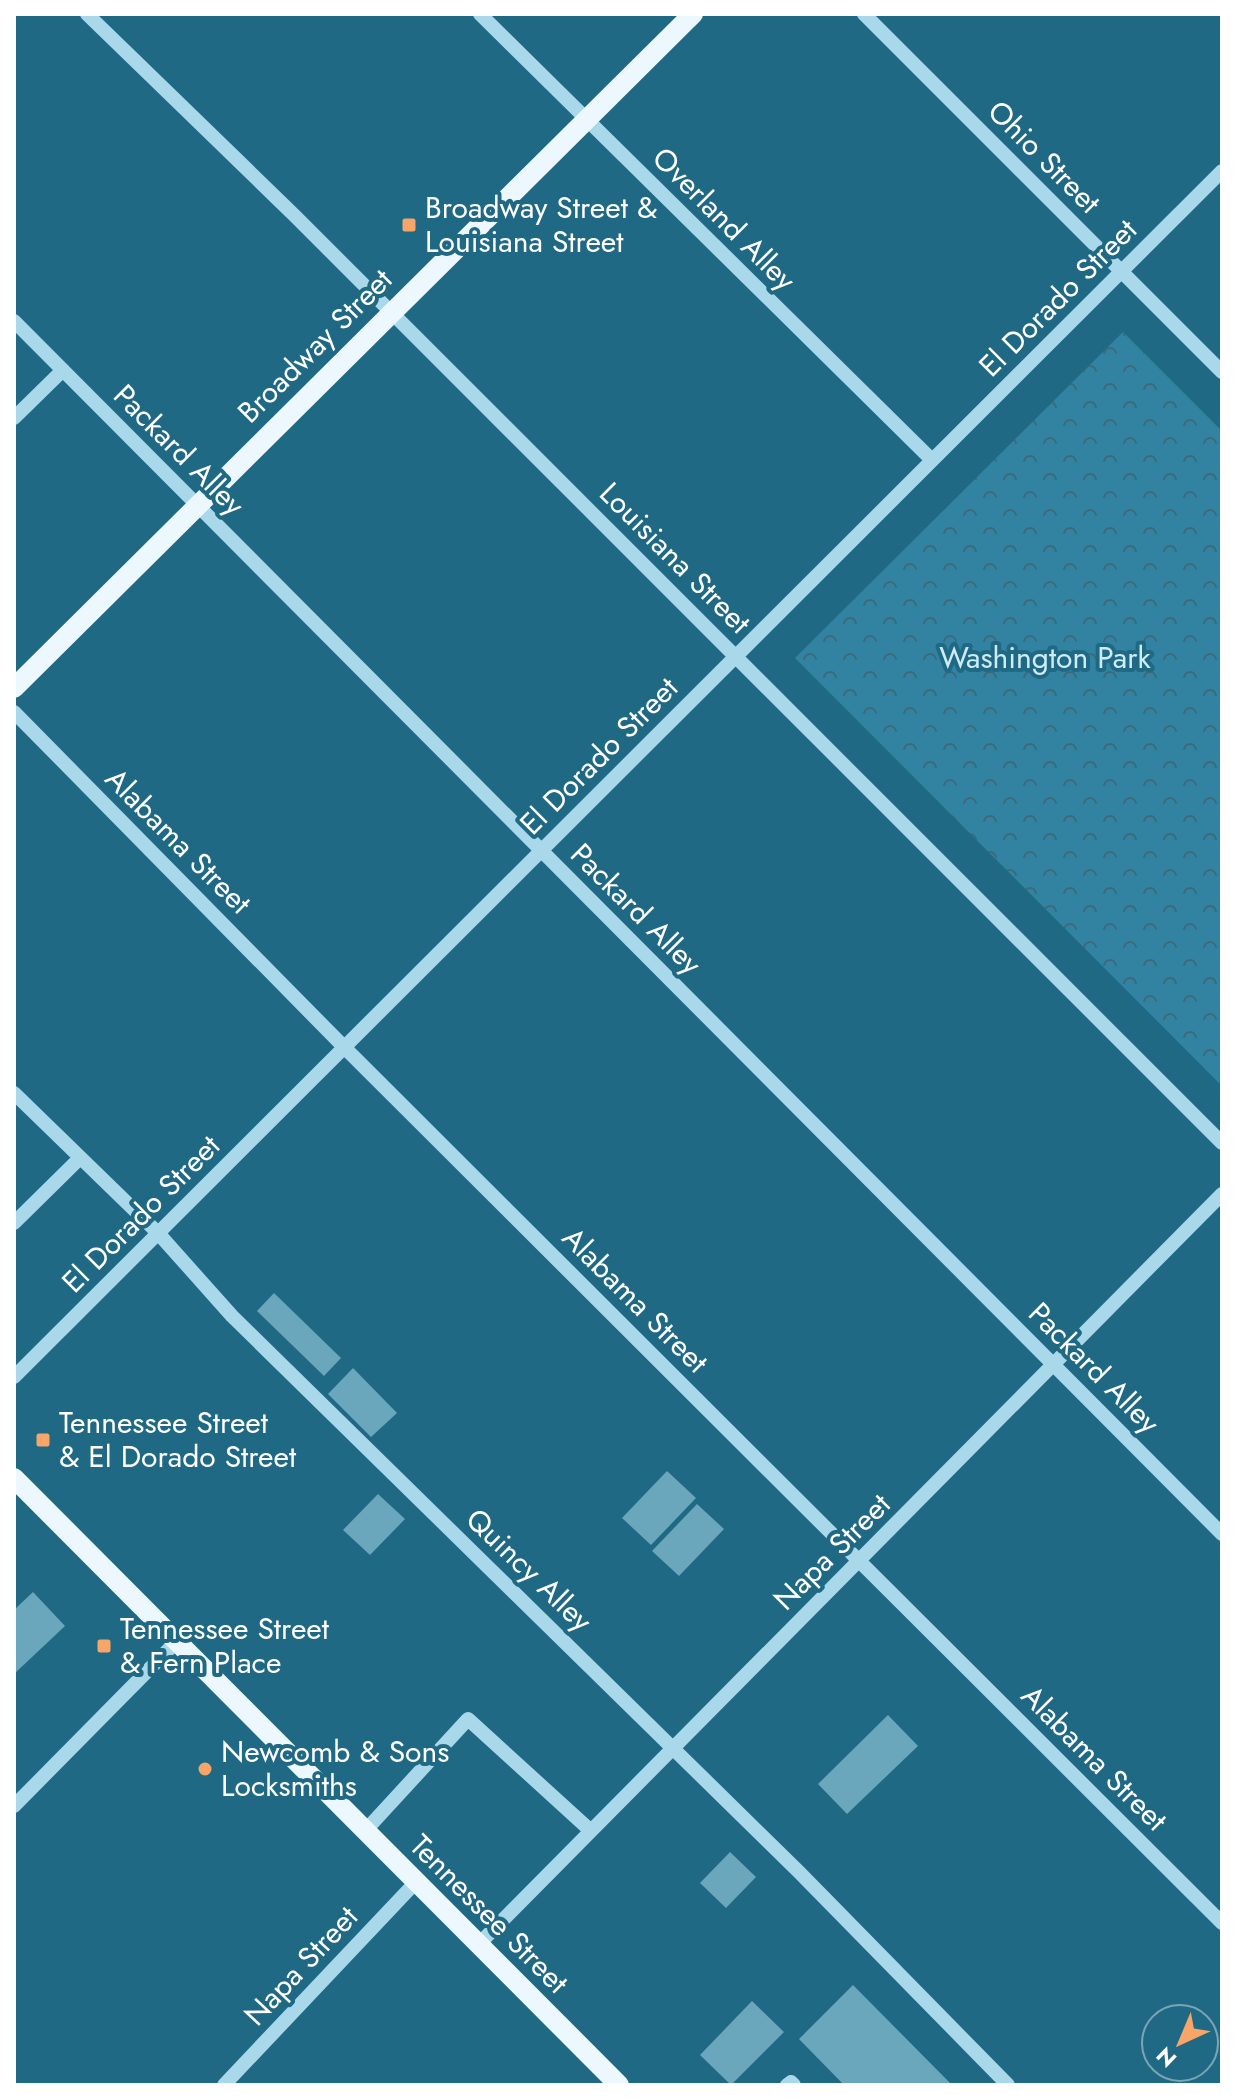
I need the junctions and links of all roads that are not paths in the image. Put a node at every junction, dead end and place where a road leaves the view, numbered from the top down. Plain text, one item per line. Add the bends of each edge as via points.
1 (87, 14) edge
2 (480, 14) edge
3 (693, 14) edge
4 (864, 14) edge
5 (587, 119) junction
6 (1222, 171) edge
7 (1122, 271) junction
8 (391, 313) junction
9 (14, 321) edge
10 (63, 370) junction
11 (1222, 372) edge
12 (14, 418) edge
13 (932, 460) junction
14 (197, 505) junction
15 (736, 656) junction
16 (14, 688) edge
17 (14, 712) edge
18 (541, 850) junction
19 (344, 1047) junction
20 (14, 1093) edge
21 (1222, 1143) edge
22 (80, 1158) junction
23 (1222, 1194) edge
24 (14, 1223) edge
25 (158, 1233) junction
26 (1054, 1365) junction
27 (14, 1377) edge
28 (14, 1478) edge
29 (1222, 1534) edge
30 (860, 1560) junction
31 (176, 1642) junction
32 (673, 1748) junction
33 (14, 1806) edge
34 (365, 1831) junction
35 (591, 1831) junction
36 (415, 1883) junction
37 (1222, 1923) edge
38 (478, 1945) junction
39 (226, 2084) edge
40 (619, 2085) edge
41 (787, 2085) edge
42 (794, 2085) edge
43 (1008, 2085) edge

1 - 8 street, Louisiana Street
2 - 5 street, Overland Alley
3 - 5 main road, Broadway Street
4 - 7 street, Ohio Street
5 - 8 main road, Broadway Street
5 - 13 street, Overland Alley
6 - 7 street, El Dorado Street
7 - 11 street, Ohio Street
7 - 13 street, El Dorado Street
8 - 14 main road, Broadway Street
8 - 15 street, Louisiana Street
9 - 10 street, Packard Alley
10 - 12 street
10 - 14 street, Packard Alley
13 - 15 street, El Dorado Street
14 - 16 main road, Broadway Street
14 - 18 street, Packard Alley
15 - 18 street, El Dorado Street
15 - 21 street, Louisiana Street
17 - 19 street, Alabama Street
18 - 19 street, El Dorado Street
18 - 26 street, Packard Alley
19 - 25 street, El Dorado Street
19 - 30 street, Alabama Street
20 - 22 street, Quincy Alley
22 - 24 street
22 - 25 street, Quincy Alley
23 - 26 street, Napa Street
25 - 27 street, El Dorado Street
25 - 32 street, Quincy Alley via 232,1316
26 - 29 street, Packard Alley
26 - 30 street, Napa Street
28 - 31 main road, Tennessee Street
30 - 32 street, Napa Street
30 - 37 street, Alabama Street
31 - 33 street
31 - 34 main road, Tennessee Street
32 - 35 street, Napa Street
32 - 43 street, Quincy Alley
34 - 35 street via 468,1719
34 - 36 main road, Tennessee Street
35 - 38 street, Napa Street
36 - 38 main road, Tennessee Street
36 - 39 street, Napa Street
38 - 40 main road, Tennessee Street
41 - 42 street

